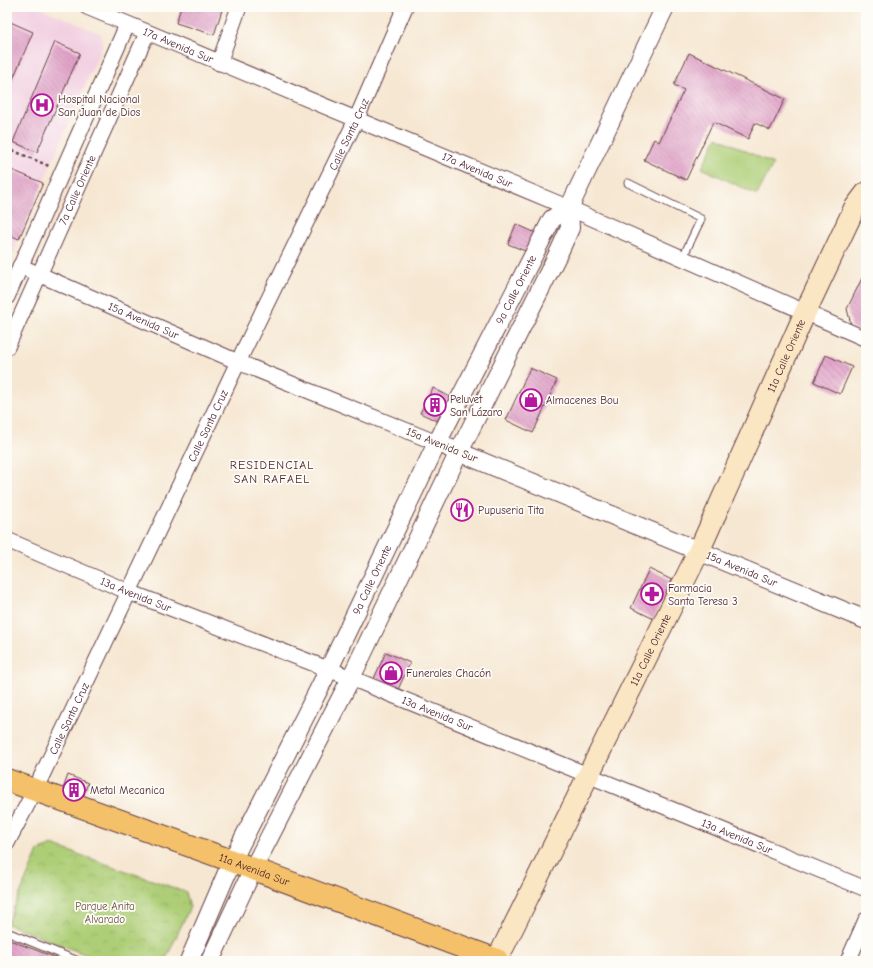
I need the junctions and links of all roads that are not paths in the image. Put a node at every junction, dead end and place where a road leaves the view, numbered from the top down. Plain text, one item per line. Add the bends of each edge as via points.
1 (87, 7) edge
2 (239, 7) edge
3 (406, 7) edge
4 (665, 7) edge
5 (127, 25) junction
6 (146, 33) junction
7 (219, 63) junction
8 (356, 120) junction
9 (628, 184) dead end
10 (866, 184) edge
11 (860, 201) edge
12 (569, 208) junction
13 (683, 257) junction
14 (20, 266) junction
15 (39, 275) junction
16 (7, 297) edge
17 (805, 313) junction
18 (866, 339) edge
19 (7, 347) edge
20 (238, 362) junction
21 (438, 443) junction
22 (459, 452) junction
23 (7, 540) edge
24 (699, 551) junction
25 (129, 592) junction
26 (866, 620) edge
27 (330, 669) junction
28 (351, 678) junction
29 (588, 775) junction
30 (7, 780) edge
31 (35, 790) junction
32 (7, 843) edge
33 (232, 861) junction
34 (253, 869) junction
35 (866, 889) edge
36 (866, 920) edge
37 (7, 932) edge
38 (78, 961) edge
39 (189, 961) edge
40 (210, 961) edge
41 (498, 961) edge
42 (848, 961) edge

1 - 5 street, 17a Avenida Sur
2 - 7 street
3 - 8 street, Calle Santa Cruz
4 - 12 street, 9a Calle Oriente
5 - 6 street, 17a Avenida Sur
5 - 14 street, 7a Calle Oriente
6 - 7 street, 17a Avenida Sur
6 - 15 street, 7a Calle Oriente
7 - 8 street, 17a Avenida Sur
8 - 12 street, 17a Avenida Sur
8 - 20 street, Calle Santa Cruz
9 - 13 lane via 701,219
10 - 11 main road
11 - 17 main road, 11a Calle Oriente
12 - 13 street, 17a Avenida Sur
12 - 21 street, 9a Calle Oriente via 552,219
12 - 22 street, 9a Calle Oriente via 570,228
13 - 17 street, 17a Avenida Sur
14 - 15 street, 15a Avenida Sur
14 - 16 street, 7a Calle Oriente
15 - 19 street, 7a Calle Oriente
15 - 20 street, 15a Avenida Sur
17 - 18 street, 17a Avenida Sur
17 - 24 main road, 11a Calle Oriente
20 - 21 street, 15a Avenida Sur
20 - 25 street, Calle Santa Cruz
21 - 22 street, 15a Avenida Sur
21 - 27 street, 9a Calle Oriente
22 - 24 street, 15a Avenida Sur
22 - 28 street, 9a Calle Oriente
23 - 25 street, 13a Avenida Sur
24 - 26 street, 15a Avenida Sur
24 - 29 main road, 11a Calle Oriente
25 - 27 street, 13a Avenida Sur
25 - 31 street, Calle Santa Cruz
27 - 28 street, 13a Avenida Sur
27 - 33 street, 9a Calle Oriente
28 - 29 street, 13a Avenida Sur
28 - 34 street, 9a Calle Oriente
29 - 35 street, 13a Avenida Sur
29 - 41 main road, 11a Calle Oriente
30 - 31 main road, 11a Avenida Sur
31 - 32 street, Calle Santa Cruz
31 - 33 main road, 11a Avenida Sur
33 - 34 main road, 11a Avenida Sur
33 - 39 street, 9a Calle Oriente
34 - 40 street, 9a Calle Oriente
34 - 41 main road, 11a Avenida Sur
36 - 42 street
37 - 38 lane

